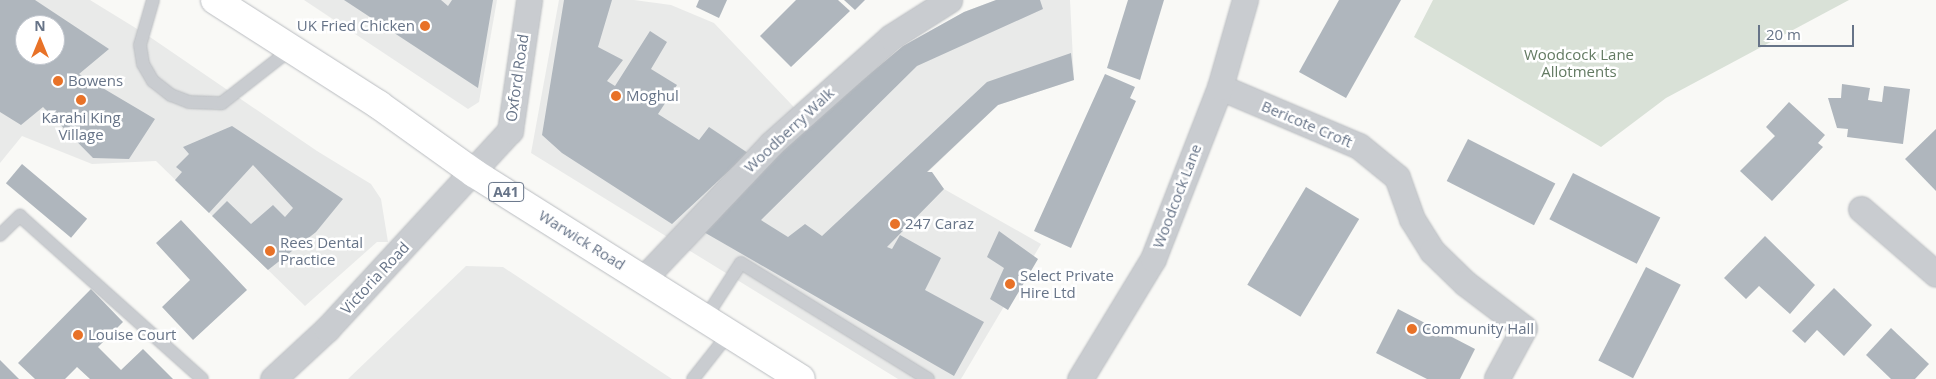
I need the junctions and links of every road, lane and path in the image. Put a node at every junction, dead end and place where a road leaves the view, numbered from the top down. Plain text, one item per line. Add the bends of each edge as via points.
1 (153, 0) edge
2 (215, 0) edge
3 (529, 0) edge
4 (949, 0) edge
5 (1245, 0) edge
6 (290, 49) junction
7 (1220, 87) junction
8 (474, 173) junction
9 (1862, 209) dead end
10 (0, 236) edge
11 (1936, 274) edge
12 (644, 278) junction
13 (706, 317) junction
14 (730, 332) junction
15 (1497, 378) edge
16 (202, 379) edge
17 (273, 379) edge
18 (693, 379) edge
19 (801, 379) edge
20 (928, 379) edge
21 (1080, 379) edge

1 - 6 lane via 140,45 142,64 153,81 171,95 189,102 222,103
2 - 6 highway, Warwick Road / A41
3 - 8 street, Oxford Road via 510,131
4 - 12 street, Woodberry Walk via 891,37 771,144
5 - 7 street, Woodcock Lane
6 - 8 highway, Warwick Road / A41
7 - 15 street, Bericote Croft via 1359,146 1397,177 1412,218 1432,251 1465,283 1524,328
7 - 21 street, Woodcock Lane via 1153,259
8 - 12 highway, Warwick Road / A41
8 - 17 street, Victoria Road via 327,329
9 - 11 street
10 - 16 lane via 20,216
12 - 13 highway, Warwick Road / A41
13 - 14 highway, Warwick Road / A41
13 - 20 lane via 742,263
14 - 18 lane
14 - 19 highway, Warwick Road / A41

